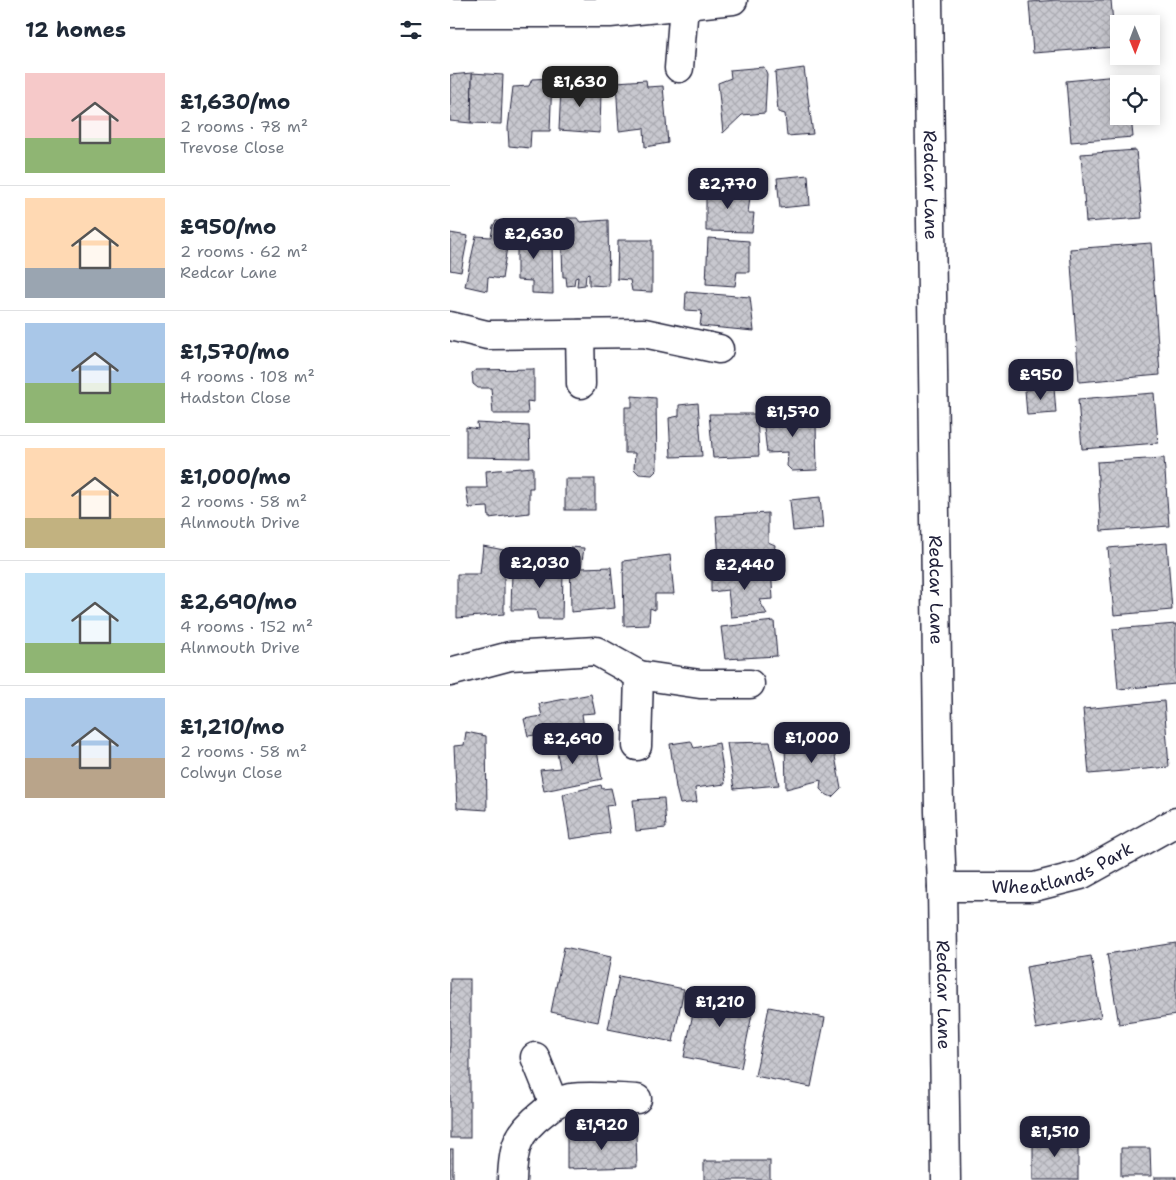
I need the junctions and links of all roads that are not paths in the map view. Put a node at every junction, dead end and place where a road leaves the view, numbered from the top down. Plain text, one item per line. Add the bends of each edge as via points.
1 (733, 0) edge
2 (928, 0) edge
3 (684, 5) junction
4 (450, 13) edge
5 (679, 68) dead end
6 (450, 326) edge
7 (580, 334) junction
8 (719, 349) dead end
9 (580, 384) dead end
10 (450, 672) edge
11 (639, 675) junction
12 (750, 684) dead end
13 (637, 746) dead end
14 (1176, 822) edge
15 (942, 887) junction
16 (535, 1057) dead end
17 (637, 1099) dead end
18 (554, 1104) junction
19 (512, 1180) edge
20 (946, 1180) edge

1 - 3 street
2 - 15 street, Redcar Lane
3 - 4 street via 610,12
3 - 5 street
6 - 7 street via 487,335
7 - 8 street via 644,333
7 - 9 street
10 - 11 street via 510,656 596,651
11 - 12 street via 700,684
11 - 13 street
14 - 15 street, Wheatlands Park via 1081,875 1034,888
15 - 20 street, Redcar Lane
16 - 18 street
17 - 18 street via 570,1098
18 - 19 street via 521,1134 513,1158

